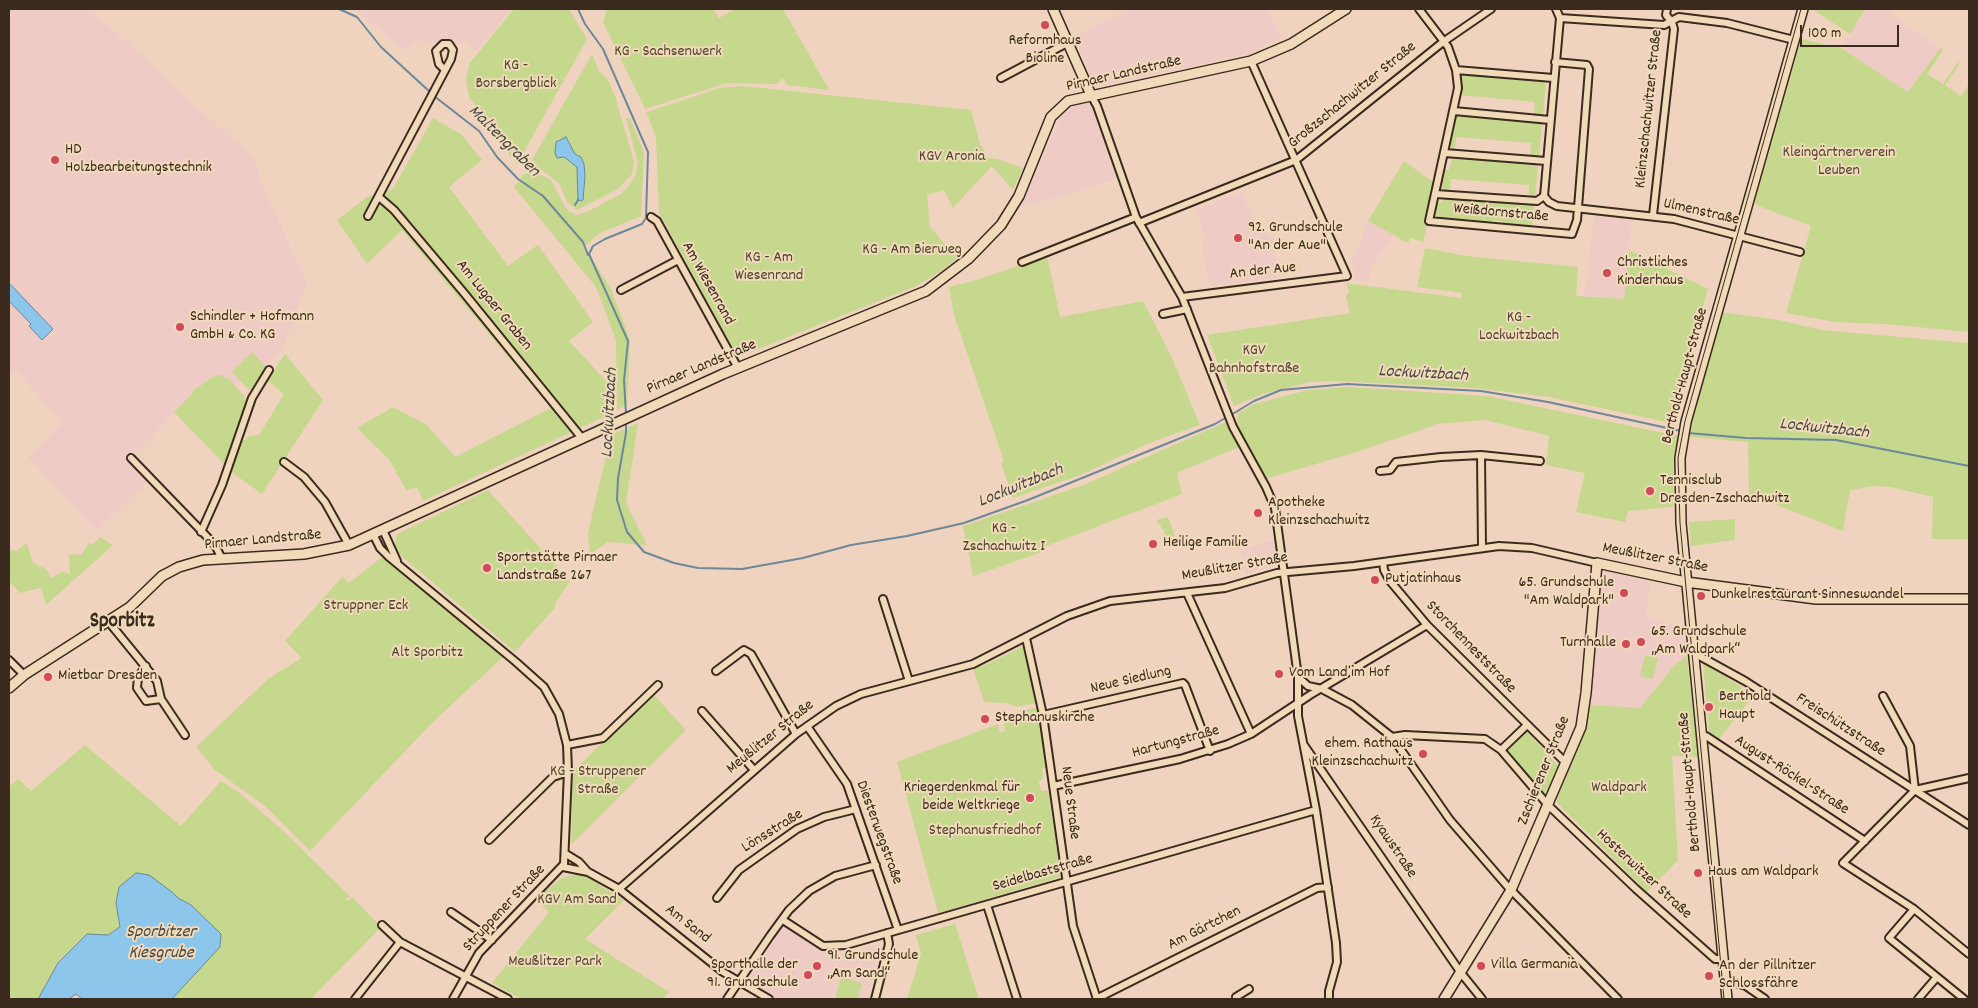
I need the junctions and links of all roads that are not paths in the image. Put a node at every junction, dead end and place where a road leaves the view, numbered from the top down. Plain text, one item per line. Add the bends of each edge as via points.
1 (1053, 9) edge
2 (1346, 9) edge
3 (1419, 9) edge
4 (1491, 9) edge
5 (1556, 9) edge
6 (1667, 9) edge
7 (1803, 9) edge
8 (1560, 18) junction
9 (1672, 22) junction
10 (1794, 40) junction
11 (1444, 42) junction
12 (1067, 43) junction
13 (1251, 61) junction
14 (1555, 62) junction
15 (444, 69) dead end
16 (1456, 70) junction
17 (1001, 78) dead end
18 (1553, 78) junction
19 (1091, 95) junction
20 (1454, 112) junction
21 (1550, 120) junction
22 (1446, 153) junction
23 (1296, 160) junction
24 (1546, 161) junction
25 (1436, 194) junction
26 (379, 196) junction
27 (1544, 196) junction
28 (1577, 208) junction
29 (1593, 210) joint
30 (368, 216) dead end
31 (651, 216) dead end
32 (1136, 216) junction
33 (1653, 216) junction
34 (1139, 223) junction
35 (1739, 235) junction
36 (1800, 252) dead end
37 (678, 260) junction
38 (1022, 262) dead end
39 (621, 290) dead end
40 (1182, 297) junction
41 (1187, 309) junction
42 (1164, 314) dead end
43 (738, 368) junction
44 (269, 370) dead end
45 (581, 437) junction
46 (1482, 455) junction
47 (131, 458) dead end
48 (1540, 461) dead end
49 (284, 462) dead end
50 (1380, 471) dead end
51 (383, 530) junction
52 (200, 532) junction
53 (373, 534) junction
54 (349, 544) junction
55 (1482, 548) junction
56 (222, 559) junction
57 (397, 562) junction
58 (1383, 562) junction
59 (1597, 563) junction
60 (1283, 573) junction
61 (1687, 582) junction
62 (1188, 593) junction
63 (883, 598) dead end
64 (1969, 599) edge
65 (108, 621) junction
66 (1427, 625) junction
67 (1026, 638) junction
68 (1694, 653) junction
69 (9, 660) edge
70 (146, 666) junction
71 (716, 671) dead end
72 (24, 676) junction
73 (1298, 677) junction
74 (909, 681) junction
75 (658, 685) dead end
76 (9, 688) edge
77 (1322, 689) junction
78 (1883, 696) dead end
79 (161, 699) junction
80 (1298, 704) junction
81 (702, 711) dead end
82 (1043, 715) junction
83 (807, 726) junction
84 (1526, 726) junction
85 (796, 734) junction
86 (1251, 734) junction
87 (185, 735) dead end
88 (1392, 737) junction
89 (1701, 737) junction
90 (1304, 744) junction
91 (567, 745) junction
92 (1501, 750) junction
93 (1210, 751) junction
94 (1565, 762) junction
95 (754, 770) junction
96 (568, 772) junction
97 (1969, 778) edge
98 (1053, 786) junction
99 (1915, 790) junction
100 (1548, 805) junction
101 (856, 809) junction
102 (1316, 810) junction
103 (1969, 825) edge
104 (489, 840) dead end
105 (1865, 841) junction
106 (566, 854) junction
107 (876, 865) junction
108 (563, 867) junction
109 (588, 872) junction
110 (1065, 882) junction
111 (1328, 887) junction
112 (619, 889) junction
113 (1512, 890) junction
114 (718, 898) dead end
115 (987, 905) junction
116 (1914, 909) junction
117 (451, 912) dead end
118 (783, 920) junction
119 (382, 925) dead end
120 (898, 930) junction
121 (887, 933) junction
122 (492, 940) junction
123 (400, 942) junction
124 (1969, 954) edge
125 (1723, 959) junction
126 (1461, 973) junction
127 (465, 975) junction
128 (1937, 977) junction
129 (1725, 980) junction
130 (739, 982) junction
131 (1249, 988) dead end
132 (1235, 998) edge
133 (355, 999) edge
134 (453, 999) edge
135 (508, 999) edge
136 (727, 999) edge
137 (769, 999) edge
138 (875, 999) edge
139 (1017, 999) edge
140 (1096, 999) edge
141 (1329, 999) edge
142 (1444, 999) edge
143 (1482, 999) edge
144 (1618, 999) edge
145 (1727, 999) edge
146 (1765, 999) edge
147 (1918, 999) edge
148 (1964, 999) edge

1 - 12 street
2 - 13 street, Pirnaer Landstraße via 1291,44
3 - 11 street, Weißdornstraße
4 - 11 street, Großzschachwitzer Straße
5 - 8 street
6 - 9 street, Kleinzschachwitzer Straße via 1666,15
7 - 10 street, Berthold-Haupt-Straße
8 - 9 street via 1664,26
8 - 14 street, Weißdornstraße
9 - 10 street via 1680,17
9 - 33 street, Kleinzschachwitzer Straße via 1672,53
10 - 35 street, Berthold-Haupt-Straße
11 - 16 street, Weißdornstraße
11 - 23 street, Großzschachwitzer Straße
12 - 17 street
12 - 19 street
13 - 19 street, Pirnaer Landstraße
13 - 23 street
14 - 18 street, Weißdornstraße
14 - 28 street, Weißdornstraße via 1587,65 1589,69
15 - 26 street
16 - 18 street
16 - 20 street, Weißdornstraße via 1458,88
18 - 21 street, Weißdornstraße
19 - 32 street, Kyawstraße
19 - 43 street, Pirnaer Landstraße via 1068,101 1051,117 1013,208 986,240 945,278 903,302
20 - 21 street
20 - 22 street, Weißdornstraße
21 - 24 street, Weißdornstraße
22 - 24 street
22 - 25 street, Weißdornstraße
23 - 34 street, Großzschachwitzer Straße
23 - 40 street, An der Aue via 1347,276
24 - 27 street, Weißdornstraße
25 - 27 street, Weißdornstraße via 1528,201 1537,201
25 - 28 street, Weißdornstraße via 1429,221 1572,234
26 - 30 street
26 - 45 street, Am Lugaer Graben via 458,285
27 - 28 street, Weißdornstraße via 1557,206
28 - 29 street, Weißdornstraße
29 - 33 street, Ulmenstraße
31 - 37 street, Am Wiesenrand
32 - 34 street, Kyawstraße
32 - 38 street
33 - 35 street, Ulmenstraße
34 - 40 street, Kyawstraße
35 - 36 street, Ulmenstraße
35 - 61 street, Berthold-Haupt-Straße via 1682,439 1679,489
37 - 39 street
37 - 43 street, Am Wiesenrand
40 - 41 street, Kyawstraße
41 - 42 street
41 - 60 street, Kyawstraße via 1233,427 1274,505
43 - 45 street, Pirnaer Landstraße
44 - 52 street via 252,398 222,485
45 - 51 street, Pirnaer Landstraße
46 - 48 street
46 - 50 street via 1396,462 1390,470
46 - 55 street
47 - 52 street
49 - 54 street via 304,477 325,502
51 - 53 street, Pirnaer Landstraße
51 - 57 street, Struppener Straße
52 - 56 street via 215,545
53 - 54 street, Pirnaer Landstraße
53 - 57 street, Struppener Straße via 380,548
54 - 56 street, Pirnaer Landstraße via 304,554
55 - 58 street, Meußlitzer Straße
55 - 59 street, Meußlitzer Straße via 1532,548
56 - 65 street, Pirnaer Landstraße via 178,567 162,576 130,607
57 - 91 street, Struppener Straße via 544,687 559,714
58 - 60 street, Meußlitzer Straße
58 - 66 street, Storchenneststraße via 1390,580
59 - 61 street, Meußlitzer Straße
59 - 94 street, Zschierener Straße via 1584,714
60 - 62 street, Meußlitzer Straße via 1225,588
60 - 73 street, Kyawstraße
61 - 64 street, Meußlitzer Straße via 1816,599
61 - 68 street, Berthold-Haupt-Straße
62 - 67 street, Meußlitzer Straße via 1110,601 1067,616
62 - 86 street
63 - 74 street
65 - 70 street
65 - 72 street, Pirnaer Landstraße
66 - 77 street
66 - 84 street, Storchenneststraße
67 - 74 street, Meußlitzer Straße via 973,664
67 - 82 street, Neue Straße
68 - 89 street, Berthold-Haupt-Straße
68 - 99 street, Freischützstraße via 1745,681
69 - 72 street
70 - 79 street via 157,681
70 - 79 street via 138,677 137,688 146,702
71 - 85 street via 744,650 751,654
72 - 76 street, Pirnaer Landstraße
73 - 77 street via 1308,686
73 - 80 street, Kyawstraße
74 - 83 street, Meußlitzer Straße via 861,694
75 - 91 street via 603,738
77 - 80 street, Hartungstraße
77 - 88 street via 1352,706
78 - 99 street via 1910,746
79 - 87 street
80 - 86 street, Hartungstraße
80 - 90 street, Kyawstraße
81 - 95 street
82 - 93 street, Neue Siedlung via 1183,683
82 - 98 street, Neue Straße
83 - 85 street, Meußlitzer Straße
83 - 101 street, Diesterwegstraße via 847,784
84 - 92 street
84 - 94 street, Storchenneststraße
85 - 95 street, Meußlitzer Straße
86 - 93 street, Hartungstraße
88 - 92 street via 1485,740
88 - 113 street via 1450,820
89 - 105 street, August-Röckel-Straße via 1706,736
89 - 125 street, Berthold-Haupt-Straße
90 - 102 street
90 - 126 street, Kyawstraße
91 - 96 street, Struppener Straße
92 - 100 street, Hosterwitzer Straße
93 - 98 street, Hartungstraße
94 - 100 street, Zschierener Straße
95 - 112 street, Meußlitzer Straße
96 - 104 street via 553,777
96 - 106 street, Struppener Straße
97 - 99 street
98 - 110 street, Neue Straße
99 - 103 street, Freischützstraße
99 - 105 street
100 - 113 street, Zschierener Straße
100 - 125 street, Hosterwitzer Straße via 1634,888 1714,958
101 - 107 street, Diesterwegstraße
101 - 114 street, Lönsstraße via 824,817 797,829 739,870
102 - 110 street, Seidelbaststraße
102 - 111 street
105 - 116 street via 1843,863
106 - 108 street, Struppener Straße
106 - 109 street, Am Sand
107 - 118 street via 835,876 809,891
107 - 120 street, Diesterwegstraße
108 - 109 street, Am Sand
108 - 122 street, Struppener Straße
109 - 112 street, Am Sand
110 - 115 street, Seidelbaststraße
110 - 140 street, Neue Straße via 1073,926
111 - 140 street, Am Gärtchen via 1317,888
111 - 141 street via 1337,962
112 - 130 street, Am Sand
113 - 126 street, Zschierener Straße
113 - 144 street
115 - 120 street, Seidelbaststraße
115 - 139 street
116 - 124 street
116 - 128 street via 1889,938
117 - 122 street
118 - 121 street, Seidelbaststraße via 823,946 846,945
118 - 130 street
119 - 123 street
120 - 121 street, Seidelbaststraße
121 - 138 street via 889,944
122 - 127 street, Struppener Straße
123 - 127 street
123 - 133 street
125 - 129 street, Berthold-Haupt-Straße
126 - 142 street, Zschierener Straße
126 - 143 street, Kyawstraße
127 - 134 street, Struppener Straße
127 - 135 street
128 - 147 street
128 - 148 street
129 - 145 street, Berthold-Haupt-Straße
129 - 146 street via 1746,986
130 - 136 street
130 - 137 street, Am Sand
131 - 132 street

